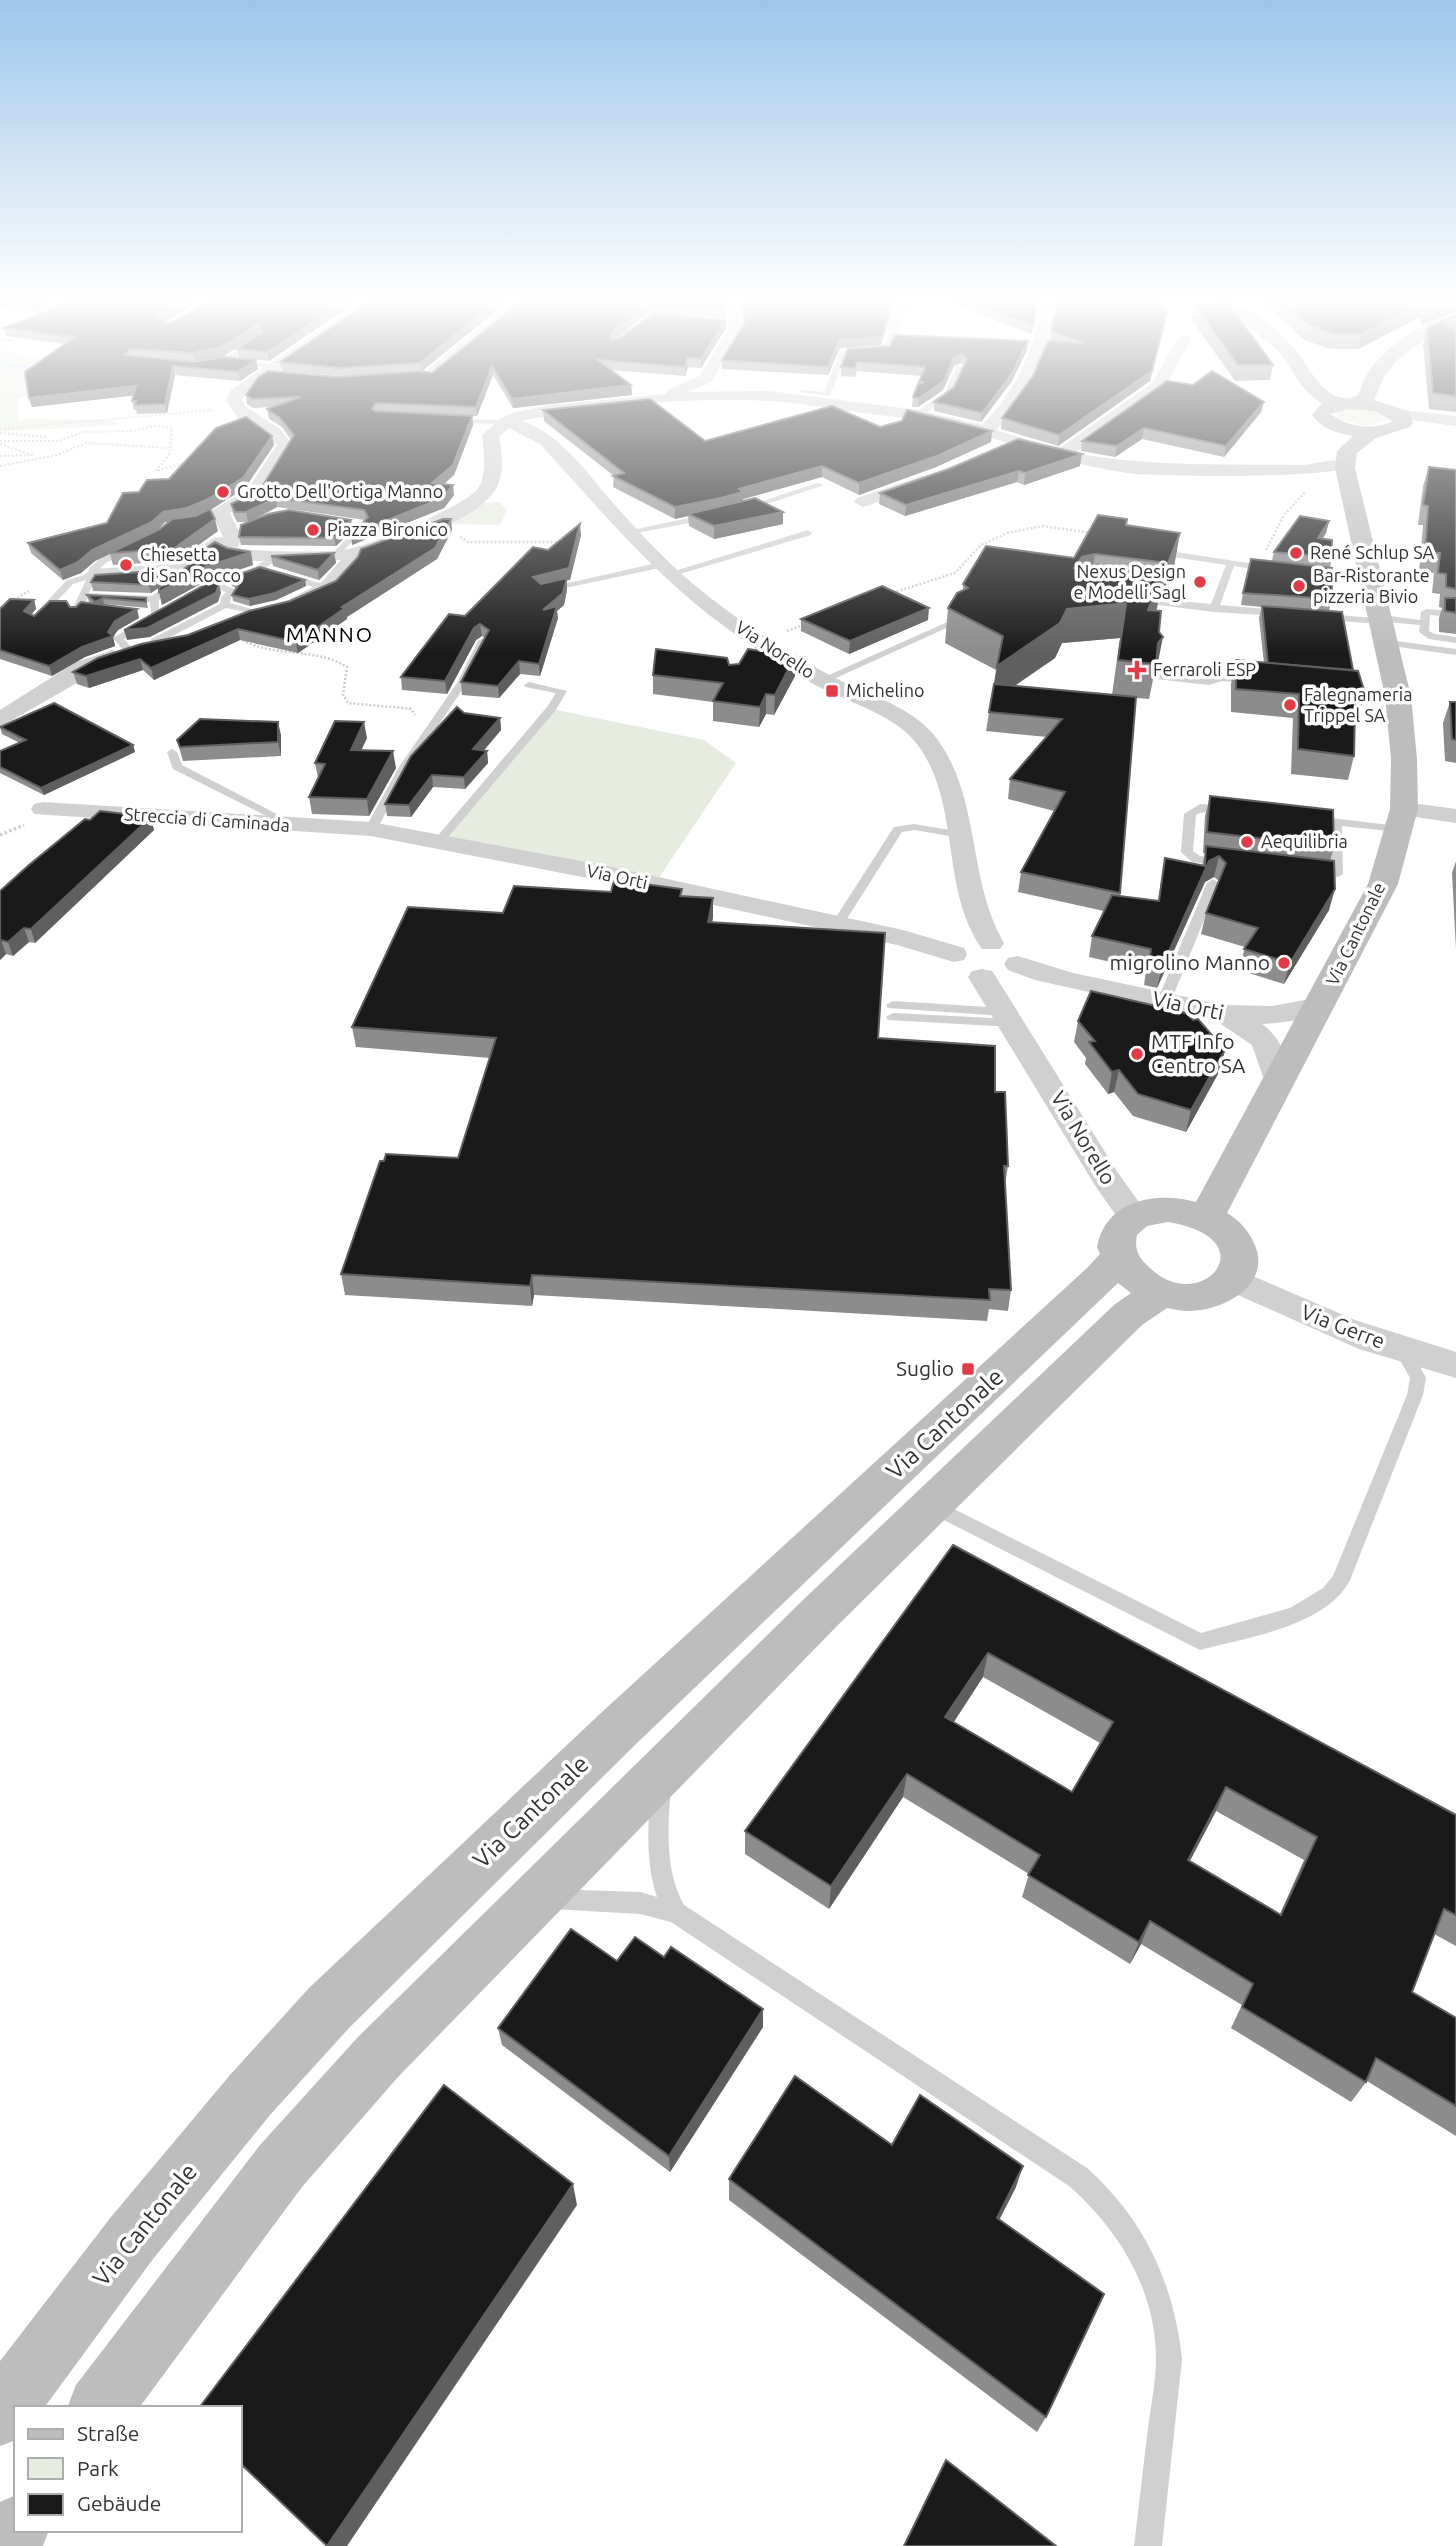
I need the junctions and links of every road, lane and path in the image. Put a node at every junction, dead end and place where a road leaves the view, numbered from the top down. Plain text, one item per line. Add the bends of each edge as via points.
1 (153, 417) edge
2 (250, 417) edge
3 (517, 417) edge
4 (926, 417) edge
5 (998, 417) edge
6 (1114, 417) edge
7 (1342, 417) edge
8 (1351, 417) edge
9 (1398, 417) joint
10 (438, 420) edge
11 (1456, 422) edge
12 (501, 425) junction
13 (449, 430) edge
14 (0, 431) edge
15 (985, 431) junction
16 (1372, 431) junction
17 (54, 440) junction
18 (1014, 440) junction
19 (0, 443) edge
20 (169, 448) junction
21 (987, 453) edge
22 (1060, 455) junction
23 (0, 456) edge
24 (29, 456) junction
25 (45, 458) junction
26 (193, 461) edge
27 (0, 466) edge
28 (1347, 466) junction
29 (943, 473) edge
30 (820, 485) edge
31 (1308, 490) dead end
32 (863, 502) dead end
33 (736, 511) edge
34 (723, 514) edge
35 (322, 521) edge
36 (225, 523) junction
37 (426, 526) junction
38 (631, 531) junction
39 (808, 533) dead end
40 (1097, 534) edge
41 (567, 544) edge
42 (141, 546) edge
43 (1140, 550) edge
44 (343, 555) junction
45 (1262, 558) edge
46 (1231, 563) junction
47 (188, 566) junction
48 (272, 567) junction
49 (666, 570) junction
50 (1284, 570) edge
51 (1296, 571) edge
52 (93, 576) junction
53 (1373, 579) junction
54 (212, 584) junction
55 (326, 588) junction
56 (541, 590) edge
57 (27, 593) dead end
58 (191, 595) edge
59 (84, 596) junction
60 (881, 597) edge
61 (1121, 597) edge
62 (155, 599) junction
63 (225, 605) junction
64 (169, 606) edge
65 (0, 608) edge
66 (1214, 609) junction
67 (180, 610) edge
68 (76, 612) edge
69 (132, 612) edge
70 (256, 613) junction
71 (156, 614) junction
72 (1290, 614) edge
73 (1456, 614) edge
74 (1316, 616) edge
75 (204, 617) junction
76 (818, 620) edge
77 (34, 621) edge
78 (957, 621) edge
79 (1424, 623) junction
80 (1384, 627) junction
81 (483, 640) edge
82 (1456, 640) edge
83 (153, 645) junction
84 (759, 645) junction
85 (128, 650) junction
86 (1456, 652) edge
87 (1160, 677) edge
88 (822, 680) junction
89 (1259, 680) edge
90 (530, 685) dead end
91 (1328, 686) edge
92 (1398, 696) junction
93 (2, 717) edge
94 (420, 744) junction
95 (172, 752) dead end
96 (43, 809) dead end
97 (1246, 811) edge
98 (1456, 816) edge
99 (1297, 817) edge
100 (1401, 819) junction
101 (1336, 822) junction
102 (293, 825) junction
103 (371, 829) junction
104 (962, 835) junction
105 (439, 841) junction
106 (1240, 865) edge
107 (1303, 873) edge
108 (1213, 883) edge
109 (837, 925) junction
110 (960, 936) junction
111 (1015, 975) junction
112 (982, 977) junction
113 (1164, 1001) junction
114 (1321, 1005) junction
115 (893, 1011) dead end
116 (1223, 1015) junction
117 (1008, 1018) junction
118 (1278, 1084) junction
119 (1206, 1218) junction
120 (1125, 1238) junction
121 (1234, 1280) junction
122 (1161, 1293) junction
123 (1402, 1349) junction
124 (1456, 1365) edge
125 (931, 1505) junction
126 (667, 1765) junction
127 (528, 1904) junction
128 (676, 1913) junction
129 (100, 2406) edge
130 (0, 2414) edge
131 (1148, 2546) edge

1 - 14 path
2 - 36 street via 276,433 285,445 254,494 222,508
3 - 12 street
4 - 15 street
5 - 15 street
6 - 22 street
7 - 28 main road, Via Cantonale
8 - 16 main road
9 - 11 street
9 - 16 main road
10 - 12 lane
12 - 13 lane
12 - 37 street via 489,438 494,453 486,491 473,503
12 - 38 street, Via Norello via 526,428 546,440
14 - 17 path
15 - 18 street
16 - 28 main road
17 - 19 path
17 - 20 path via 84,432 165,426 172,428
18 - 21 street
18 - 22 street
19 - 24 path
20 - 25 path via 86,443
20 - 26 path via 156,471
22 - 28 street via 1130,468
23 - 24 path
24 - 25 path
25 - 27 path
28 - 53 main road, Via Cantonale
29 - 32 street
30 - 33 lane
31 - 45 path via 1284,515
34 - 38 lane
35 - 44 lane via 364,526
36 - 47 street
36 - 48 street via 233,538 226,550 229,553 253,556
37 - 41 path via 458,530 468,542
37 - 44 street
38 - 49 street, Via Norello
39 - 49 lane
40 - 60 path via 1042,526 1007,533 981,545 955,573
42 - 52 lane via 104,560 92,570
43 - 46 lane
44 - 48 street
44 - 55 street via 351,562
46 - 50 lane
46 - 66 lane
47 - 52 street
47 - 62 lane via 195,569
48 - 54 lane
48 - 55 lane
49 - 56 lane
49 - 84 street, Via Norello
51 - 53 lane
52 - 59 lane
52 - 77 lane via 70,582
53 - 80 main road, Via Cantonale
54 - 58 lane
54 - 63 lane via 233,591
55 - 70 street via 276,610
57 - 65 path
59 - 62 lane
59 - 68 lane
61 - 66 lane
62 - 71 lane
63 - 70 lane
63 - 75 lane
64 - 71 lane
66 - 72 lane
67 - 75 lane
69 - 71 lane
70 - 83 street via 183,640
70 - 94 path via 265,616 240,630 241,640 280,652 339,660 346,667 343,695 348,703 411,709
71 - 85 lane via 118,638
73 - 79 lane via 1426,612
74 - 80 lane
75 - 83 lane
76 - 84 path
78 - 88 lane
79 - 80 lane
79 - 82 lane via 1425,635
80 - 86 lane
80 - 92 main road, Via Cantonale
81 - 94 lane via 472,671
83 - 85 street
84 - 88 street, Via Norello
85 - 93 street via 84,667
87 - 89 lane via 1209,682
88 - 104 street, Via Norello via 904,722 923,738 949,787
90 - 105 lane via 562,691
91 - 92 lane
92 - 100 main road, Via Cantonale via 1404,748
94 - 103 lane
95 - 102 lane via 177,766
96 - 102 street, Streccia di Caminada
97 - 106 lane via 1200,807 1190,814 1187,849 1191,856
98 - 100 street
99 - 101 lane
100 - 101 lane
100 - 114 main road, Via Cantonale via 1383,884
101 - 107 lane via 1337,874
102 - 103 street, Streccia di Caminada
103 - 105 street, Via Orti
104 - 109 lane via 908,826 898,829
104 - 110 street, Via Norello
105 - 109 street, Via Orti
108 - 113 lane
109 - 110 street, Via Orti via 903,938
110 - 111 street via 991,943
110 - 112 street, Via Norello
111 - 112 street, Via Norello via 995,983
111 - 113 street, Via Orti via 1056,977
111 - 117 street, Via Norello
112 - 117 street, Via Norello
113 - 116 street, Via Orti
114 - 116 street, Via Orti via 1284,1016
114 - 118 main road, Via Cantonale
115 - 117 lane
116 - 118 street via 1251,1027 1270,1046
117 - 120 street, Via Norello via 1107,1180
118 - 119 main road, Via Cantonale
119 - 120 main road via 1168,1209
119 - 121 main road via 1238,1247 1240,1270
120 - 122 main road via 1127,1273
120 - 130 main road, Via Cantonale via 1101,1278 609,1737 329,2008 132,2238
121 - 122 main road via 1195,1297
121 - 123 street, Via Gerre
122 - 125 main road via 1128,1315
123 - 124 street, Via Gerre
123 - 125 lane via 1418,1386 1341,1580 1332,1594 1308,1610 1200,1642
125 - 126 main road
126 - 127 main road
126 - 128 lane via 660,1797 661,1881
127 - 128 lane via 575,1899 640,1903
127 - 129 main road via 378,2057 281,2166
128 - 131 lane via 1078,2176 1115,2215 1147,2266 1168,2329 1169,2358

